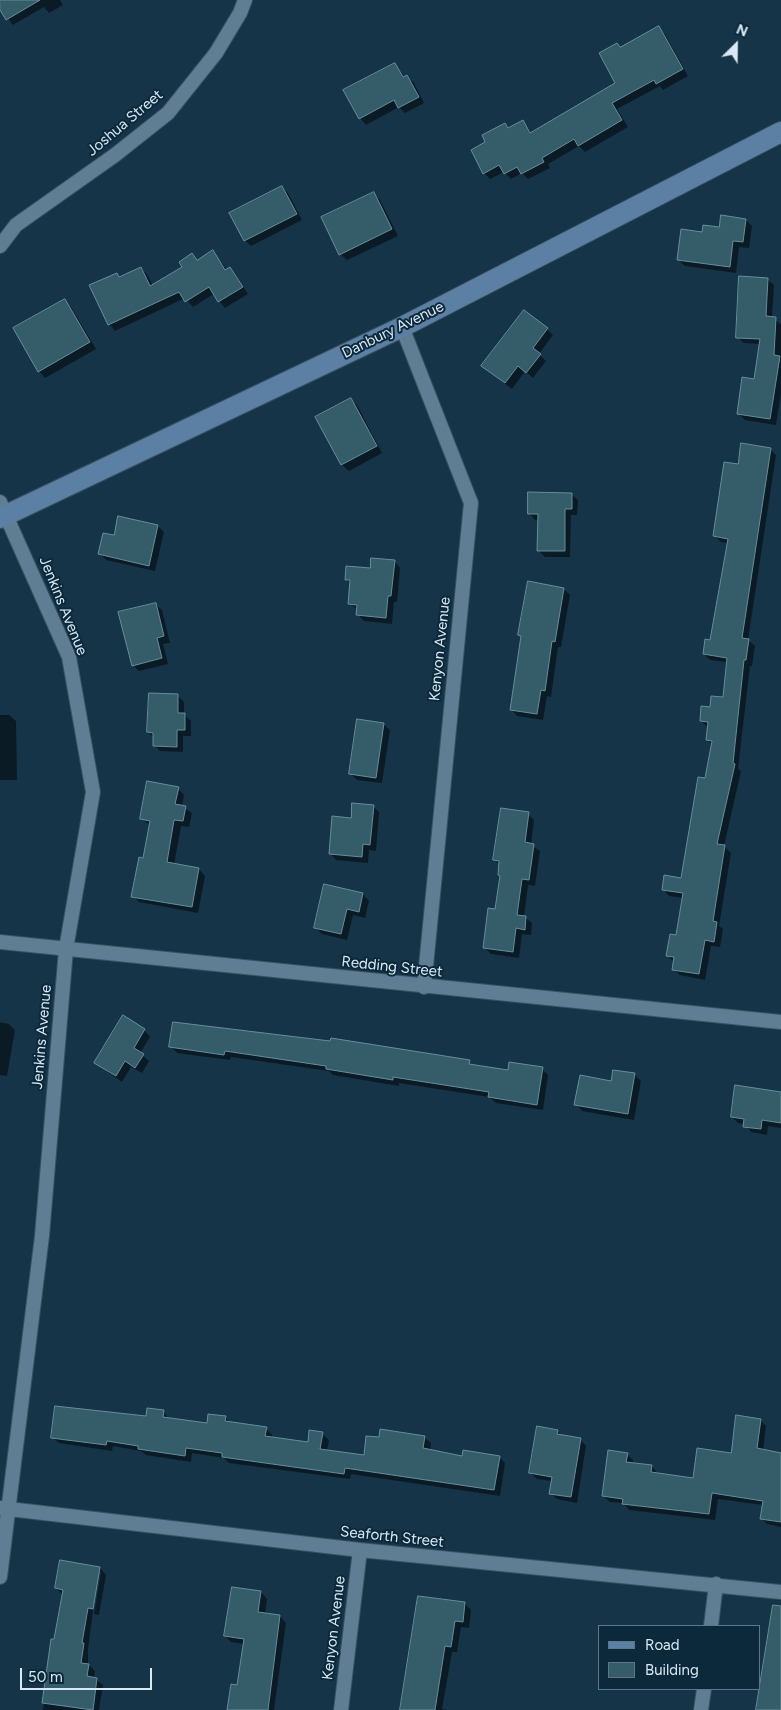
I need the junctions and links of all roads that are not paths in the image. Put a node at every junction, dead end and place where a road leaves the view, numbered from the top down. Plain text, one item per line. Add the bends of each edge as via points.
1 (245, 0) edge
2 (781, 132) edge
3 (0, 246) edge
4 (402, 327) junction
5 (2, 512) edge
6 (0, 942) edge
7 (66, 949) junction
8 (424, 986) junction
9 (781, 1022) edge
10 (4, 1508) edge
11 (360, 1550) junction
12 (0, 1576) edge
13 (716, 1584) junction
14 (781, 1592) edge
15 (711, 1625) edge
16 (704, 1690) edge
17 (341, 1710) edge
18 (701, 1710) edge

1 - 3 street, Joshua Street via 216,52 168,113 115,156 16,225
2 - 4 street, Danbury Avenue
4 - 5 street, Danbury Avenue
4 - 8 street, Kenyon Avenue via 471,503
5 - 7 street, Jenkins Avenue via 69,657 93,792
6 - 7 street, Redding Street
7 - 8 street, Redding Street
7 - 10 street, Jenkins Avenue via 42,1236
8 - 9 street, Redding Street
10 - 11 street, Seaforth Street
10 - 12 street, Jenkins Avenue
11 - 13 street, Seaforth Street
11 - 17 street, Kenyon Avenue
13 - 14 street, Seaforth Street
13 - 15 street
16 - 18 street

